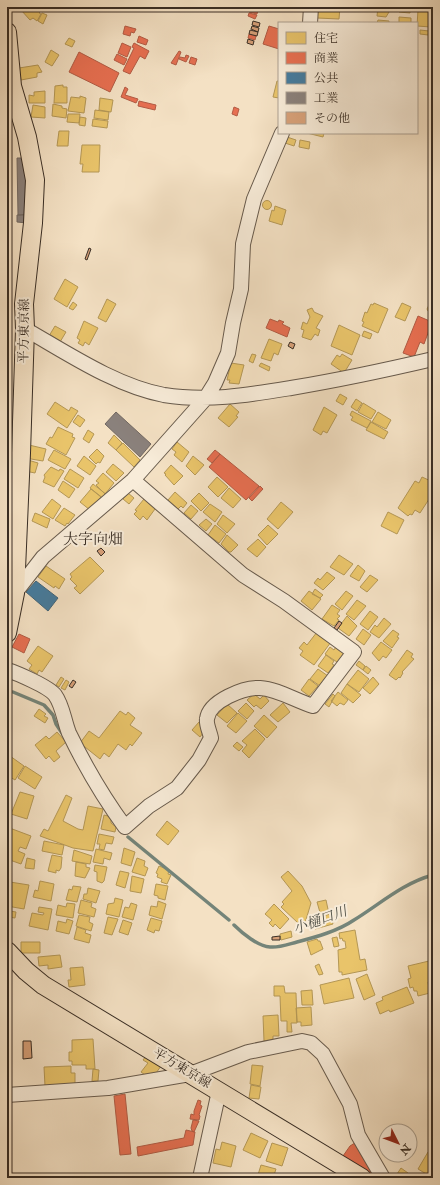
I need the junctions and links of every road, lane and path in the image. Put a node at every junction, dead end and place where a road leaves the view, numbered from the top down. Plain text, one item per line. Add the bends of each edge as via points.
1 (311, 7) edge
2 (310, 22) edge
3 (7, 32) edge
4 (282, 134) edge
5 (25, 329) junction
6 (433, 359) edge
7 (205, 399) junction
8 (133, 480) junction
9 (14, 593) junction
10 (7, 633) edge
11 (7, 670) edge
12 (7, 951) edge
13 (190, 1074) junction
14 (219, 1091) junction
15 (7, 1095) edge
16 (200, 1178) edge
17 (362, 1178) edge
18 (383, 1178) edge

1 - 2 street
3 - 5 main road, 平方東京線 via 12,86 27,137 35,180 24,304
4 - 7 street via 254,199 243,244 241,289 228,353
5 - 7 street via 124,383 163,395
5 - 9 main road, 平方東京線
6 - 7 street via 360,376 250,395
7 - 8 street
8 - 9 street via 43,558
8 - 11 street via 243,575 284,601 354,652 313,706 261,688 243,689 220,701 211,709 207,719 211,738 199,760 177,788 149,806 125,827 91,776 68,730 55,694 22,675
9 - 10 main road, 平方東京線
12 - 13 main road, 平方東京線 via 26,972 43,985
13 - 14 main road, 平方東京線
13 - 15 street via 108,1088
13 - 18 street via 248,1052 302,1041 311,1043 323,1054 350,1104 358,1135
14 - 16 street
14 - 17 main road, 平方東京線

